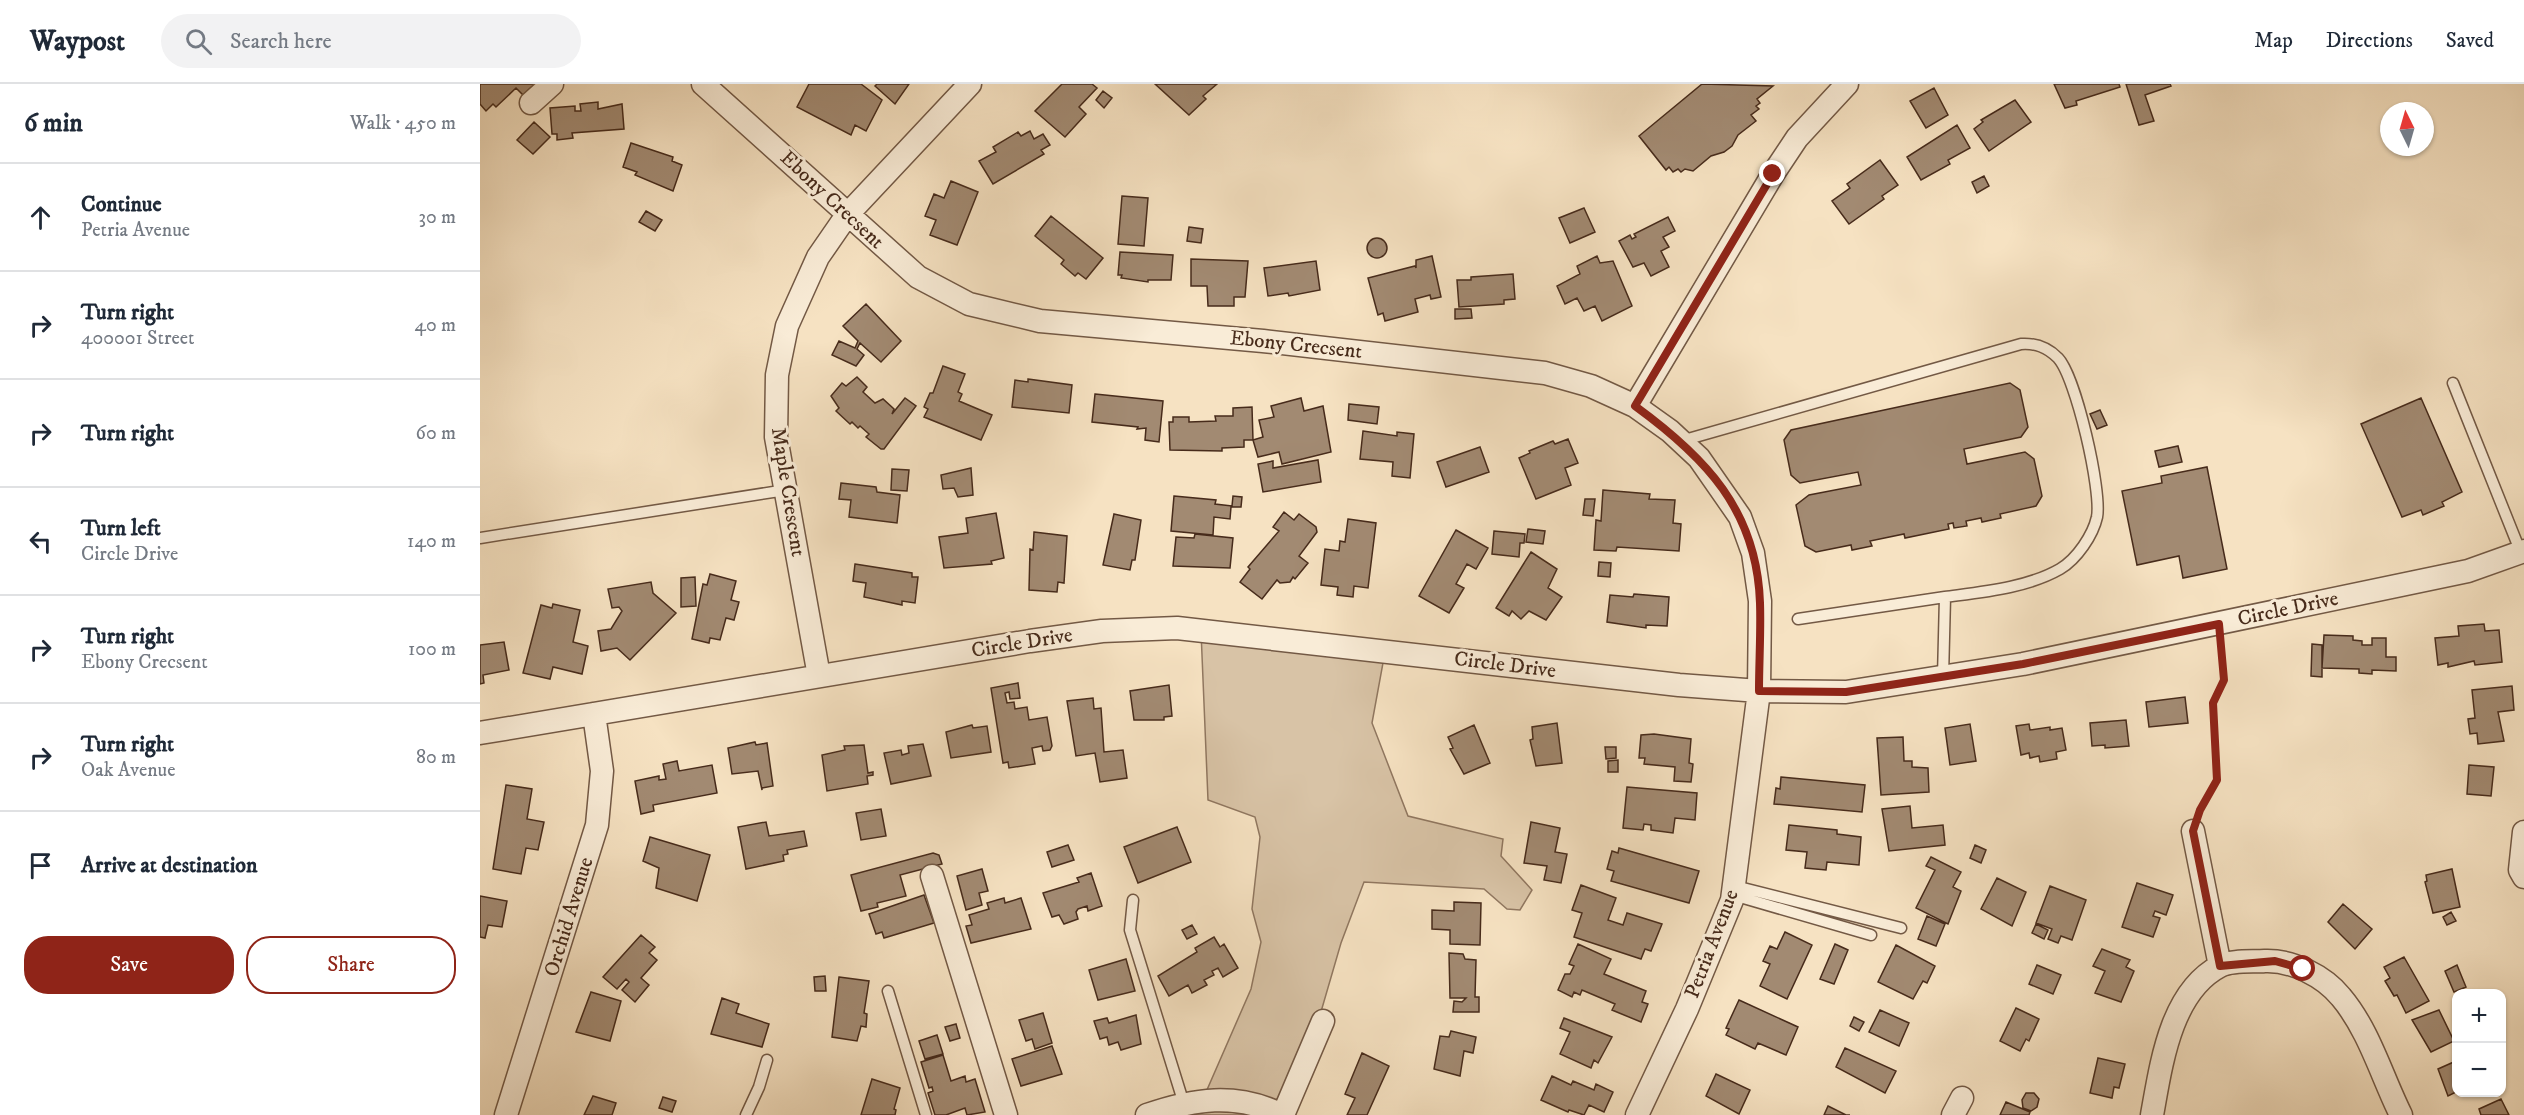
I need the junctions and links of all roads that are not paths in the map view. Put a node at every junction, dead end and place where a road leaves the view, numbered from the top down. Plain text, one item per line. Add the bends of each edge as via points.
1 (552, 84) edge
2 (703, 84) edge
3 (970, 84) edge
4 (1847, 84) edge
5 (531, 103) dead end
6 (847, 215) junction
7 (2453, 382) dead end
8 (1635, 406) junction
9 (1680, 441) junction
10 (786, 490) junction
11 (480, 538) edge
12 (2523, 556) edge
13 (1945, 597) junction
14 (1798, 619) dead end
15 (819, 676) junction
16 (1943, 677) junction
17 (1759, 691) junction
18 (594, 714) junction
19 (480, 733) edge
20 (2193, 831) road end
21 (2524, 832) edge
22 (932, 876) dead end
23 (2524, 877) edge
24 (1734, 891) junction
25 (1134, 900) dead end
26 (1901, 928) dead end
27 (1871, 935) dead end
28 (2220, 966) junction
29 (888, 991) dead end
30 (1323, 1021) dead end
31 (767, 1060) dead end
32 (1184, 1104) junction
33 (506, 1115) edge
34 (746, 1115) edge
35 (926, 1115) edge
36 (1006, 1115) edge
37 (1147, 1115) edge
38 (1283, 1115) edge
39 (1637, 1115) edge
40 (2152, 1115) edge
41 (2401, 1115) edge

1 - 5 street
2 - 6 street, Ebony Crecsent
3 - 6 street, Maple Crescent
4 - 8 street via 1797,138 1773,174
6 - 8 street, Ebony Crecsent via 918,277 969,304 994,311 1040,321 1501,366 1591,386
6 - 10 street, Maple Crescent via 818,257 787,327 777,375 777,437
7 - 12 lane
8 - 9 street, Ebony Crecsent
9 - 13 lane via 2021,344 2047,349 2060,360 2082,422 2098,500 2092,534 2062,568 2030,581
9 - 17 street, Ebony Crecsent via 1699,458 1724,491 1740,518 1753,554 1760,601
10 - 11 lane
10 - 15 street, Maple Crescent
12 - 16 street, Circle Drive via 2219,624
13 - 14 lane
13 - 16 lane
15 - 17 street, Circle Drive via 1102,631 1177,628
15 - 18 street, Circle Drive
16 - 17 street, Circle Drive via 1846,692
17 - 24 street, Petria Avenue
18 - 19 street, Circle Drive
18 - 33 street, Orchid Avenue via 602,771 597,825
20 - 28 street
21 - 23 street via 2520,870
22 - 36 street
24 - 26 lane
24 - 27 lane
24 - 39 street, Petria Avenue via 1714,947
25 - 32 lane via 1130,916 1133,939
28 - 40 street via 2193,990 2172,1024
28 - 41 street via 2275,961 2322,979 2355,1016
29 - 35 lane
30 - 38 street
31 - 34 lane
32 - 37 street
32 - 38 street via 1222,1098

